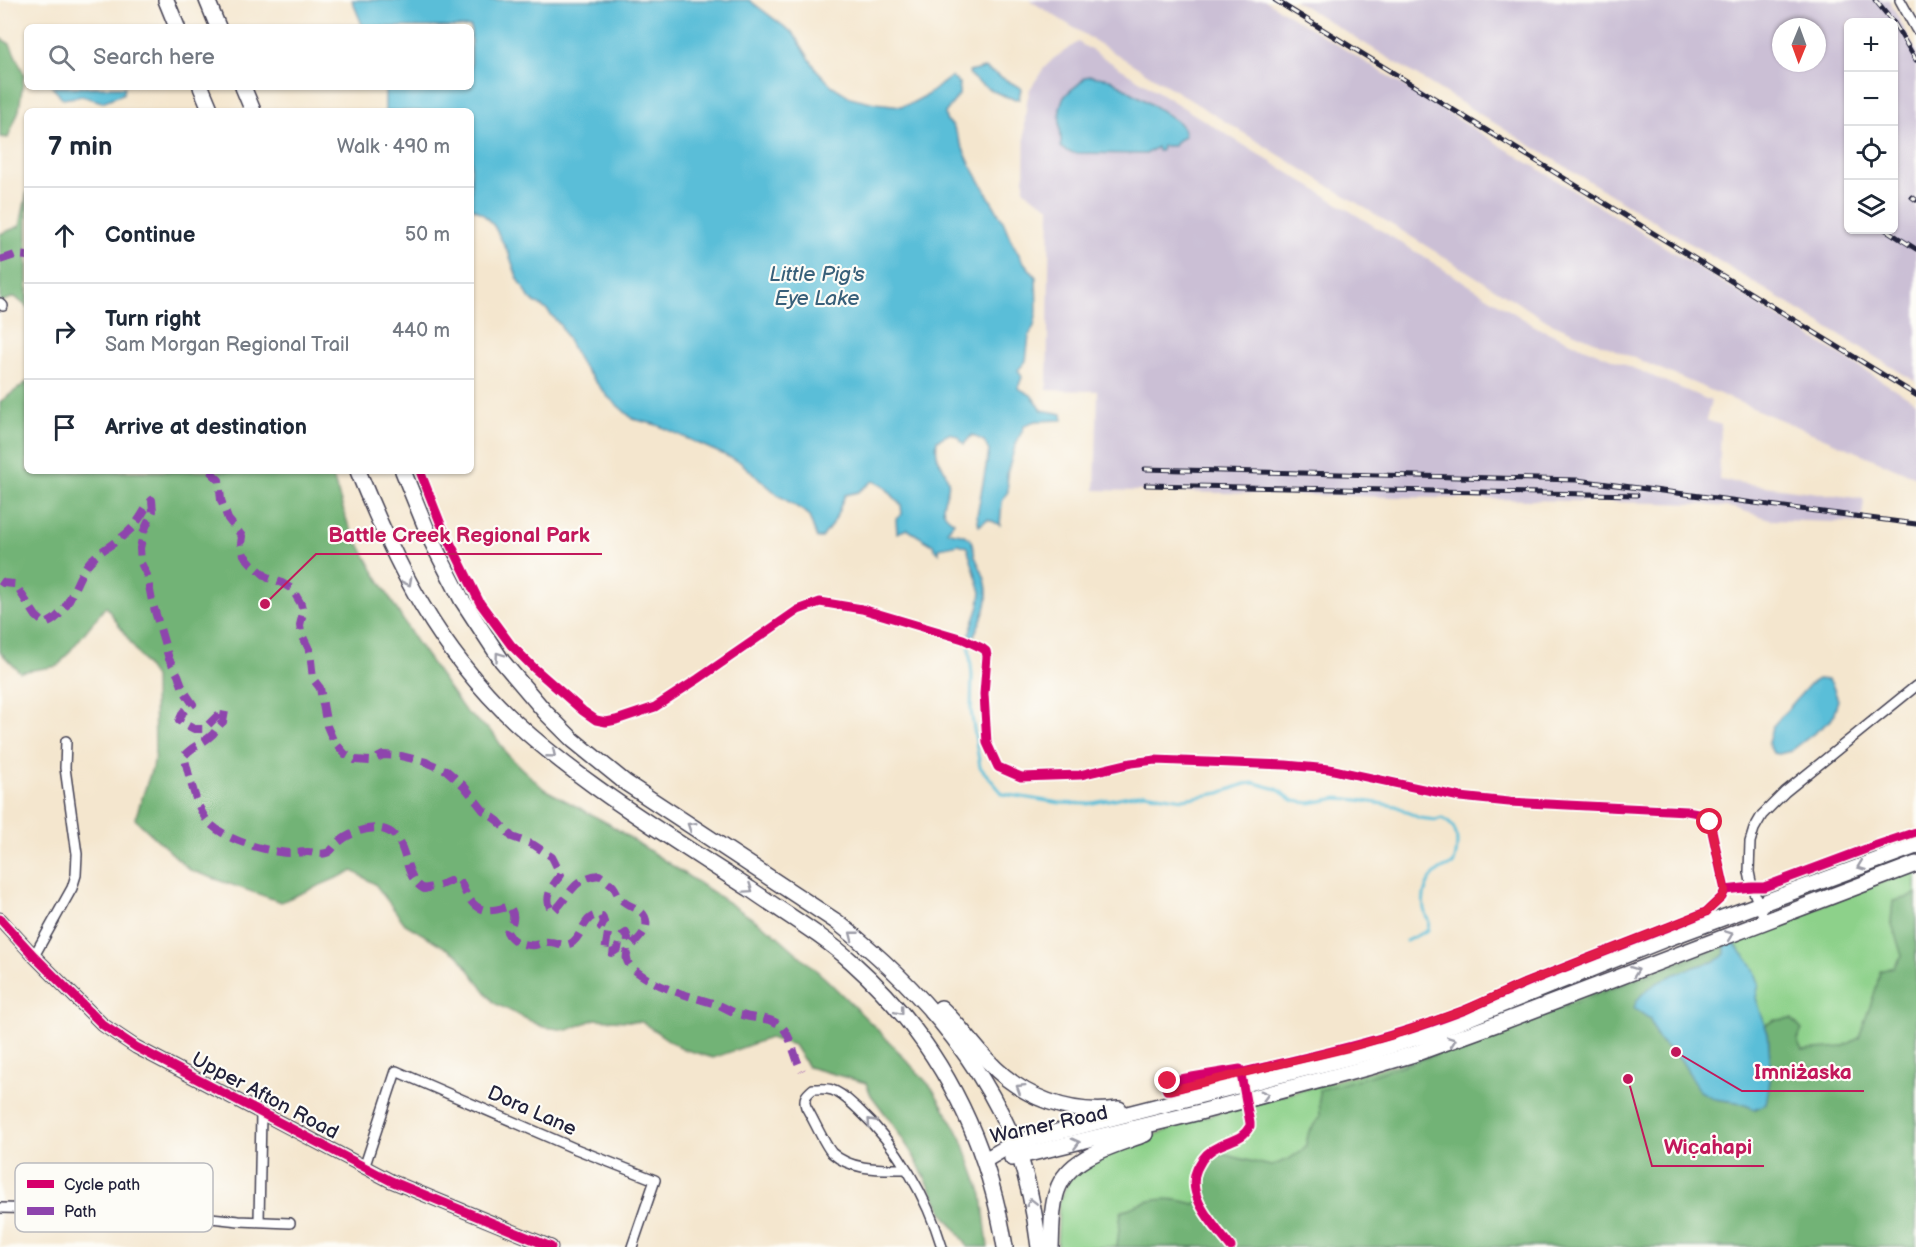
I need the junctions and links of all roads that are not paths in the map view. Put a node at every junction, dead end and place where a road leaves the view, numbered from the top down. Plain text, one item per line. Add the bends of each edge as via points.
1 (166, 0) edge
2 (207, 0) edge
3 (1900, 0) edge
4 (176, 24) edge
5 (217, 24) edge
6 (1916, 29) edge
7 (202, 90) edge
8 (244, 90) edge
9 (210, 108) edge
10 (252, 108) edge
11 (359, 474) edge
12 (404, 474) edge
13 (1916, 686) edge
14 (66, 741) dead end
15 (1916, 846) edge
16 (1916, 864) edge
17 (1758, 905) junction
18 (0, 919) edge
19 (1765, 921) junction
20 (34, 956) junction
21 (897, 973) junction
22 (1240, 1085) junction
23 (1200, 1112) junction
24 (261, 1114) junction
25 (1017, 1150) junction
26 (985, 1160) junction
27 (364, 1168) junction
28 (906, 1169) junction
29 (0, 1208) edge
30 (15, 1208) edge
31 (213, 1217) edge
32 (259, 1221) junction
33 (290, 1223) dead end
34 (551, 1247) edge
35 (632, 1247) edge
36 (942, 1247) edge
37 (1005, 1247) edge
38 (1039, 1247) edge
39 (1051, 1247) edge

1 - 4 highway
2 - 5 highway
3 - 6 street
7 - 9 highway
8 - 10 highway
11 -> 26 highway via 413,591 442,637 513,720 575,772 824,939 867,976 933,1055
21 -> 12 highway via 837,922 626,783 546,713 502,661 462,600 431,540
13 - 17 street via 1762,815 1748,855
14 - 20 street via 65,768 77,854 76,874
15 -> 17 highway, Warner Road
16 - 19 highway, Warner Road
17 - 19 street
17 - 22 highway, Warner Road via 1431,1033
18 - 20 street, Upper Afton Road
23 -> 19 highway, Warner Road via 1433,1048
20 - 24 street, Upper Afton Road via 103,1025 164,1063
22 -> 21 highway via 1113,1110 1080,1109 1049,1102 1003,1076 943,1010
21 - 25 highway via 961,1048
22 - 25 highway, Warner Road
25 -> 23 highway, Warner Road
23 - 39 highway via 1076,1164 1058,1188
24 - 27 street, Upper Afton Road
24 - 32 street
25 - 26 highway, Warner Road
38 -> 25 highway via 1034,1210
26 - 37 highway
27 - 34 street, Upper Afton Road
27 - 35 street, Dora Lane via 396,1071 655,1180
28 -> 28 street via 870,1120 844,1097 822,1089 813,1089 806,1095 806,1107 832,1152 856,1165
28 - 36 street via 921,1194
29 - 30 street
31 - 32 street
32 - 33 street

